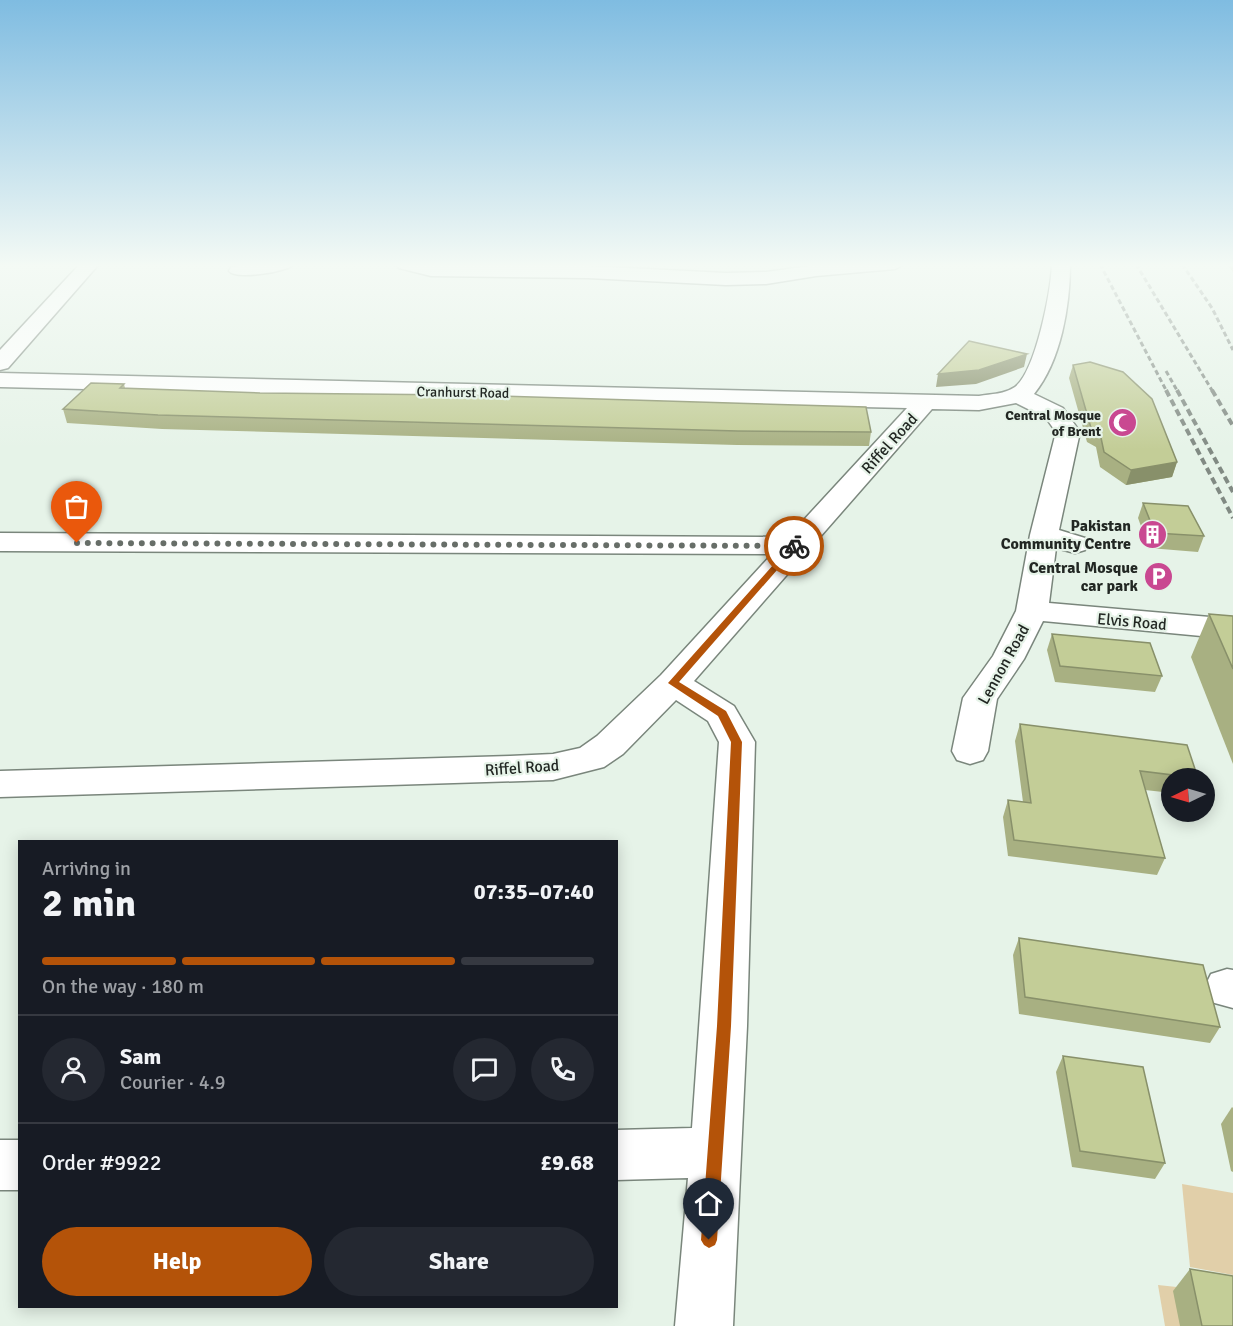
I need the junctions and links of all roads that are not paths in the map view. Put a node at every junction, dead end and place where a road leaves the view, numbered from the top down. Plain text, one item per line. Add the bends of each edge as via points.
1 (34, 326) edge
2 (1050, 326) edge
3 (0, 363) edge
4 (0, 380) edge
5 (1016, 395) junction
6 (926, 403) junction
7 (1044, 535) junction
8 (0, 542) edge
9 (1075, 544) dead end
10 (795, 546) junction
11 (1032, 611) junction
12 (1233, 629) edge
13 (673, 683) junction
14 (970, 751) dead end
15 (0, 784) edge
16 (714, 1153) junction
17 (618, 1155) edge
18 (0, 1165) edge
19 (18, 1165) edge
20 (704, 1326) edge

1 - 3 street
2 - 5 street via 1039,366 1029,386
4 - 6 street, Cranhurst Road
5 - 6 street, Cranhurst Road via 979,403
5 - 7 street, Lennon Road via 1047,409 1066,423 1068,432
6 - 10 street, Riffel Road
7 - 9 street
7 - 11 street, Lennon Road
8 - 10 street
10 - 13 street, Riffel Road
11 - 12 street, Elvis Road
11 - 14 street, Lennon Road via 1008,659 980,698
13 - 15 street, Riffel Road via 610,745 591,758 553,767
13 - 16 street via 722,714 737,742
16 - 17 street
16 - 20 street
18 - 19 street

